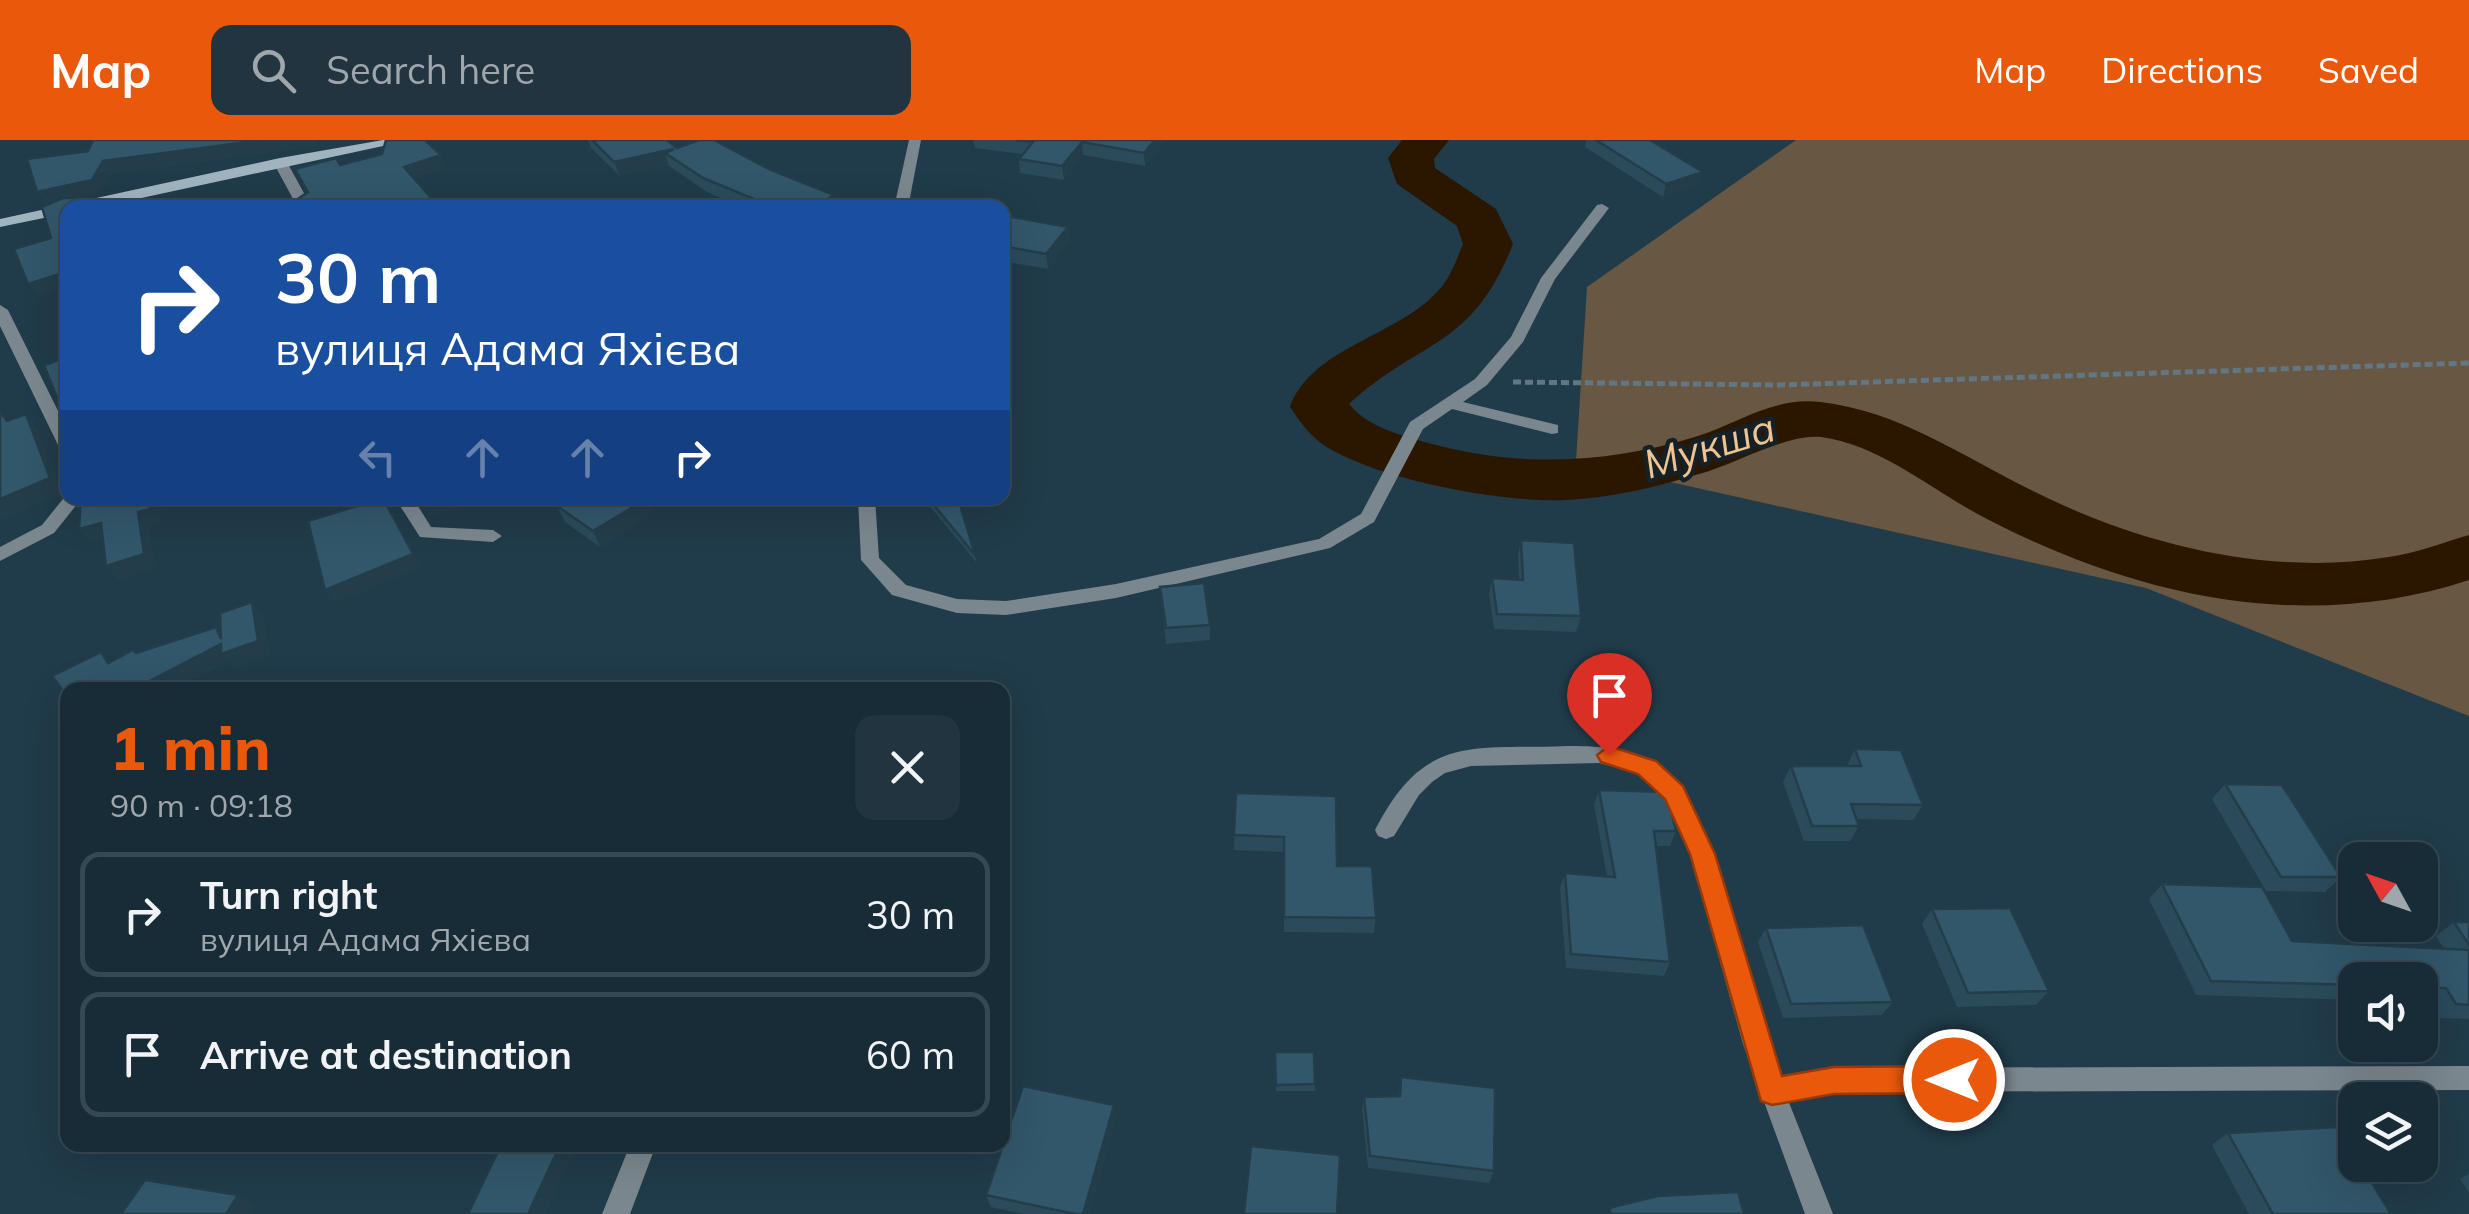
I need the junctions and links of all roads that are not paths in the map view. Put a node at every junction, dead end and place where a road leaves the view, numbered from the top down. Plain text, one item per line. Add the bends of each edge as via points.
1 (405, 140) edge
2 (915, 140) edge
3 (280, 162) junction
4 (107, 200) edge
5 (301, 200) edge
6 (904, 200) edge
7 (1602, 208) dead end
8 (60, 210) edge
9 (0, 223) edge
10 (0, 310) edge
11 (1449, 404) junction
12 (1552, 429) dead end
13 (60, 433) edge
14 (67, 505) edge
15 (408, 505) edge
16 (866, 505) edge
17 (494, 536) dead end
18 (0, 554) edge
19 (1386, 830) dead end
20 (2469, 1078) edge
21 (1772, 1092) junction
22 (640, 1152) edge
23 (616, 1214) edge
24 (1819, 1214) edge

1 - 3 main road
2 - 6 street
3 - 4 main road
3 - 5 street
7 - 11 street via 1548,278 1518,339 1481,382
8 - 9 main road
10 - 13 street
11 - 12 street
11 - 16 street via 1416,426 1368,518 1324,544 1097,594 1006,608 957,606 899,590 870,560
14 - 18 street via 48,529
15 - 17 street via 426,533
19 - 21 street via 1419,779 1458,756 1609,755 1647,768 1674,792 1702,854
20 - 21 street via 1834,1080
21 - 24 street
22 - 23 street

